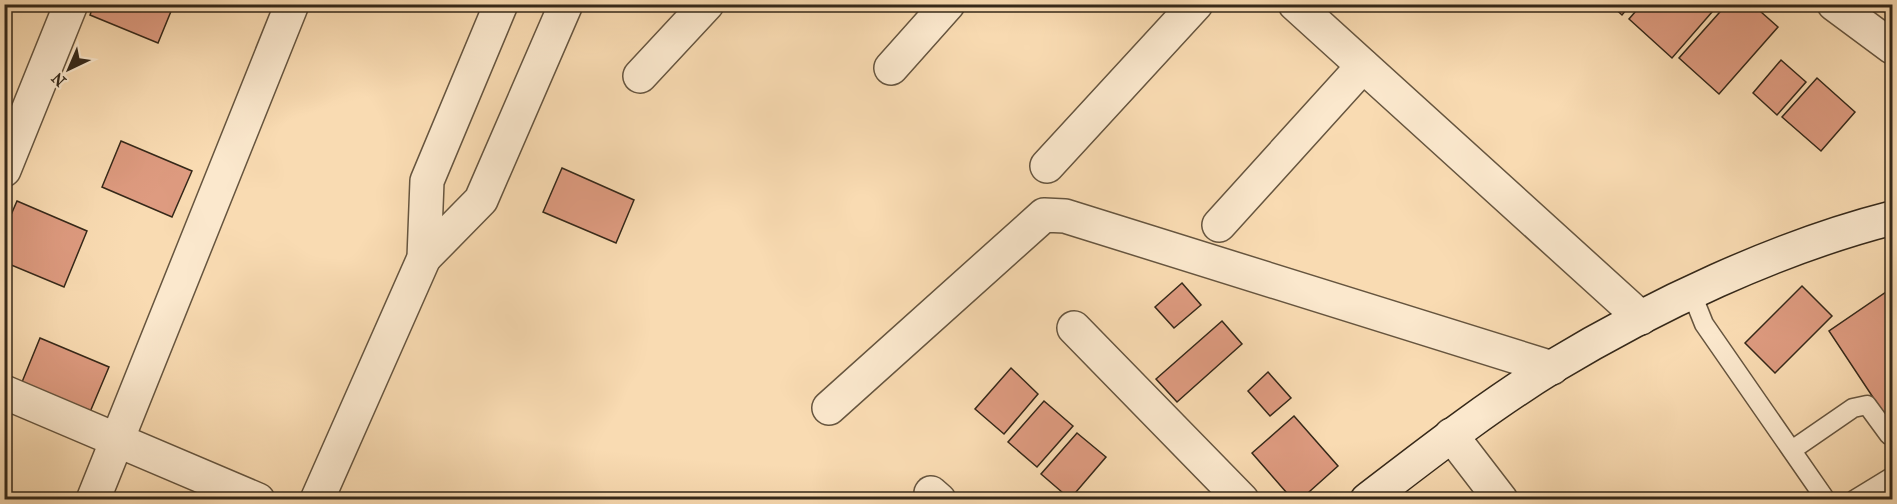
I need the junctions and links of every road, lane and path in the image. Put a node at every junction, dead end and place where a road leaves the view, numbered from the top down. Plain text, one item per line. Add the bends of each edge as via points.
1 (70, 4) edge
2 (292, 4) edge
3 (501, 4) edge
4 (566, 4) edge
5 (707, 4) edge
6 (948, 4) edge
7 (1196, 4) edge
8 (1295, 4) edge
9 (1834, 4) edge
10 (1893, 47) edge
11 (1363, 66) junction
12 (891, 68) dead end
13 (640, 76) dead end
14 (1047, 166) dead end
15 (4, 170) edge
16 (1893, 218) edge
17 (1219, 225) dead end
18 (423, 258) junction
19 (1692, 294) junction
20 (1641, 318) junction
21 (1074, 328) dead end
22 (1552, 368) junction
23 (4, 392) edge
24 (829, 408) dead end
25 (1451, 435) junction
26 (1889, 435) dead end
27 (118, 442) junction
28 (1792, 450) junction
29 (1890, 478) dead end
30 (93, 500) edge
31 (258, 500) edge
32 (317, 500) edge
33 (1242, 500) edge
34 (1367, 500) edge
35 (1501, 500) edge
36 (1826, 500) edge
37 (1854, 500) edge

1 - 15 street
2 - 27 street
3 - 18 street via 427,181
4 - 18 street via 481,201
5 - 13 street
6 - 12 street
7 - 14 street
8 - 11 street
9 - 10 street
11 - 17 street
11 - 20 street
16 - 19 street via 1841,231
18 - 32 street
19 - 20 street
19 - 28 lane via 1704,324
20 - 22 street
21 - 33 street
22 - 24 street via 1065,216 1044,215
22 - 25 street
23 - 27 street
25 - 34 street
25 - 35 street
26 - 28 lane via 1867,405 1853,408
27 - 30 street
27 - 31 street
28 - 36 lane
29 - 37 lane

